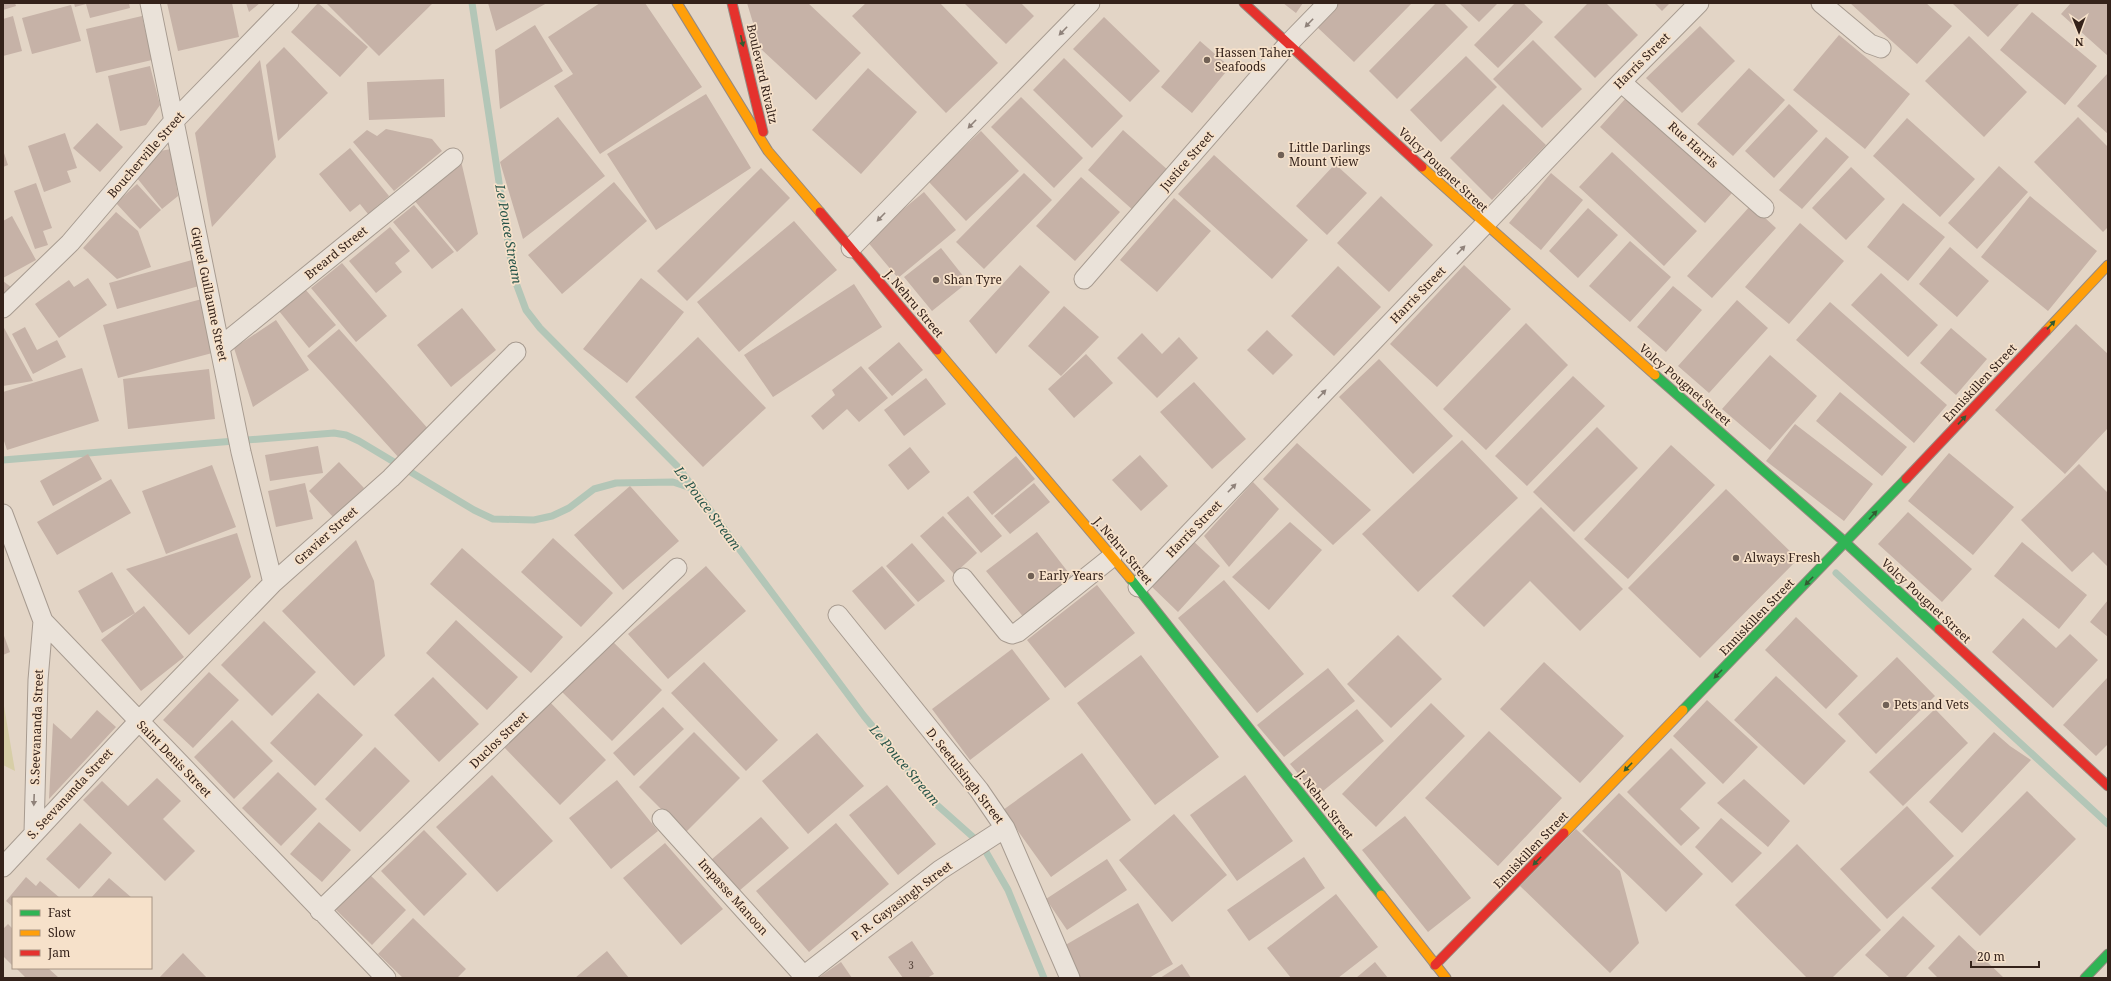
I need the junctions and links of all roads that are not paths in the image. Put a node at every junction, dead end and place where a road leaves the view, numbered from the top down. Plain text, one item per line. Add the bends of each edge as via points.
1 (150, 3) edge
2 (289, 3) edge
3 (677, 3) edge
4 (732, 3) edge
5 (1090, 3) edge
6 (1244, 3) edge
7 (1328, 3) edge
8 (1699, 3) edge
9 (1821, 3) edge
10 (1289, 43) junction
11 (1881, 48) dead end
12 (1621, 82) junction
13 (173, 122) junction
14 (768, 151) junction
15 (453, 158) dead end
16 (1764, 208) dead end
17 (1485, 225) junction
18 (851, 248) junction
19 (2108, 265) edge
20 (1084, 279) dead end
21 (3, 308) edge
22 (220, 347) junction
23 (516, 352) dead end
24 (3, 514) edge
25 (1846, 543) junction
26 (1112, 557) junction
27 (677, 568) dead end
28 (963, 578) dead end
29 (272, 583) junction
30 (1138, 587) junction
31 (838, 615) dead end
32 (43, 622) junction
33 (138, 722) junction
34 (2108, 786) edge
35 (662, 819) dead end
36 (1005, 828) junction
37 (34, 833) junction
38 (3, 867) edge
39 (320, 911) junction
40 (2108, 954) edge
41 (1435, 965) junction
42 (803, 977) edge
43 (386, 978) edge
44 (1070, 978) edge
45 (1446, 978) edge
46 (2085, 978) edge

1 - 13 street, Giquel Guillaume Street
2 - 13 street, Boucherville Street
3 - 14 main road, J. Nehru Street
4 -> 14 main road, Boulevard Rivaltz
5 -> 18 street
6 - 10 main road, Volcy Pougnet Street
7 -> 10 street, Justice Street
8 - 12 street, Harris Street
9 - 11 street via 1870,44
10 - 17 main road, Volcy Pougnet Street
10 - 20 street, Justice Street
12 - 16 street, Rue Harris
12 - 17 street, Harris Street
13 - 21 street, Boucherville Street via 70,243
13 - 22 street, Giquel Guillaume Street
14 - 18 main road, J. Nehru Street
15 - 22 street, Breard Street
17 - 25 main road, Volcy Pougnet Street
30 -> 17 street, Harris Street
18 - 26 main road, J. Nehru Street
25 -> 19 main road, Enniskillen Street
22 - 29 street, Giquel Guillaume Street via 241,452
23 - 29 street, Gravier Street via 391,478
24 - 32 street, Saint Denis Street
25 - 34 main road, Volcy Pougnet Street
25 -> 41 main road, Enniskillen Street
26 - 28 street via 1018,632 1012,634 1007,632
26 - 30 main road, J. Nehru Street
27 - 39 street, Duclos Street
29 - 33 street, Gravier Street
30 - 41 main road, J. Nehru Street
31 - 36 street, D. Seetulsingh Street via 979,790
32 - 33 street, Saint Denis Street
32 -> 37 street, S.Seevananda Street via 38,680
33 - 37 street, S. Seevananda Street
33 - 39 street, Saint Denis Street
35 - 42 street, Impasse Manoon
36 - 42 street, P. R. Gayasingh Street via 940,870
36 - 44 street, D. Seetulsingh Street
37 - 38 street, S. Seevananda Street
39 - 43 street, Saint Denis Street
40 - 46 main road
41 - 45 main road, J. Nehru Street

